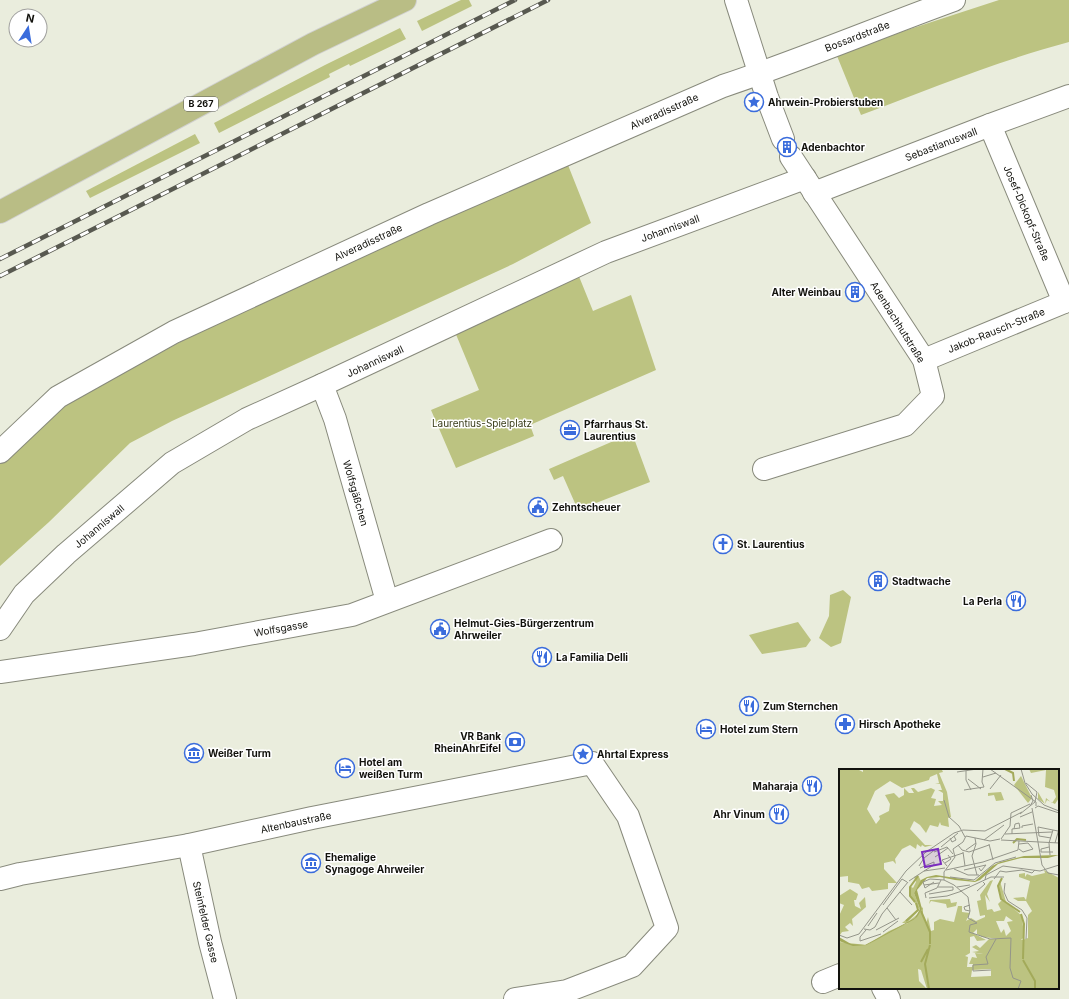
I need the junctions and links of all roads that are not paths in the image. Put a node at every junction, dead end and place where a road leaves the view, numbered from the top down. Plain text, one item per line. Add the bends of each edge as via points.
1 (405, 0) edge
2 (736, 0) edge
3 (954, 0) edge
4 (760, 73) junction
5 (1069, 96) edge
6 (990, 125) junction
7 (810, 186) junction
8 (0, 212) edge
9 (1067, 301) edge
10 (924, 360) junction
11 (322, 386) junction
12 (0, 452) edge
13 (764, 469) dead end
14 (550, 540) dead end
15 (387, 601) junction
16 (0, 629) edge
17 (0, 672) edge
18 (189, 845) junction
19 (0, 879) edge
20 (884, 989) edge
21 (225, 999) edge
22 (516, 999) edge
23 (889, 999) edge

1 - 8 main road, B 267 via 313,44
2 - 4 street, Adenbachhutstraße
3 - 4 street, Bossardstraße
4 - 7 street, Adenbachhutstraße via 787,148
4 - 12 street, Alveradisstraße via 723,86 429,214 174,332 58,397
5 - 6 street, Sebastianuswall
6 - 7 street, Sebastianuswall
6 - 9 street, Josef-Dickopf-Straße
7 - 10 street, Adenbachhutstraße
7 - 11 street, Johanniswall via 606,252
9 - 10 street, Jakob-Rausch-Straße
10 - 13 street, Adenbachhutstraße via 933,396 905,425
11 - 15 street, Wolfsgäßchen via 335,419
11 - 16 street, Johanniswall via 247,420 172,463 66,554 24,594
14 - 15 street, Wolfsgasse
15 - 17 street, Wolfsgasse via 337,618 194,644
18 - 19 street, Altenbaustraße
18 - 21 street, Steinfelder Gasse
18 - 22 street, Altenbaustraße via 592,763 628,816 667,928 632,966 567,990
20 - 23 street

